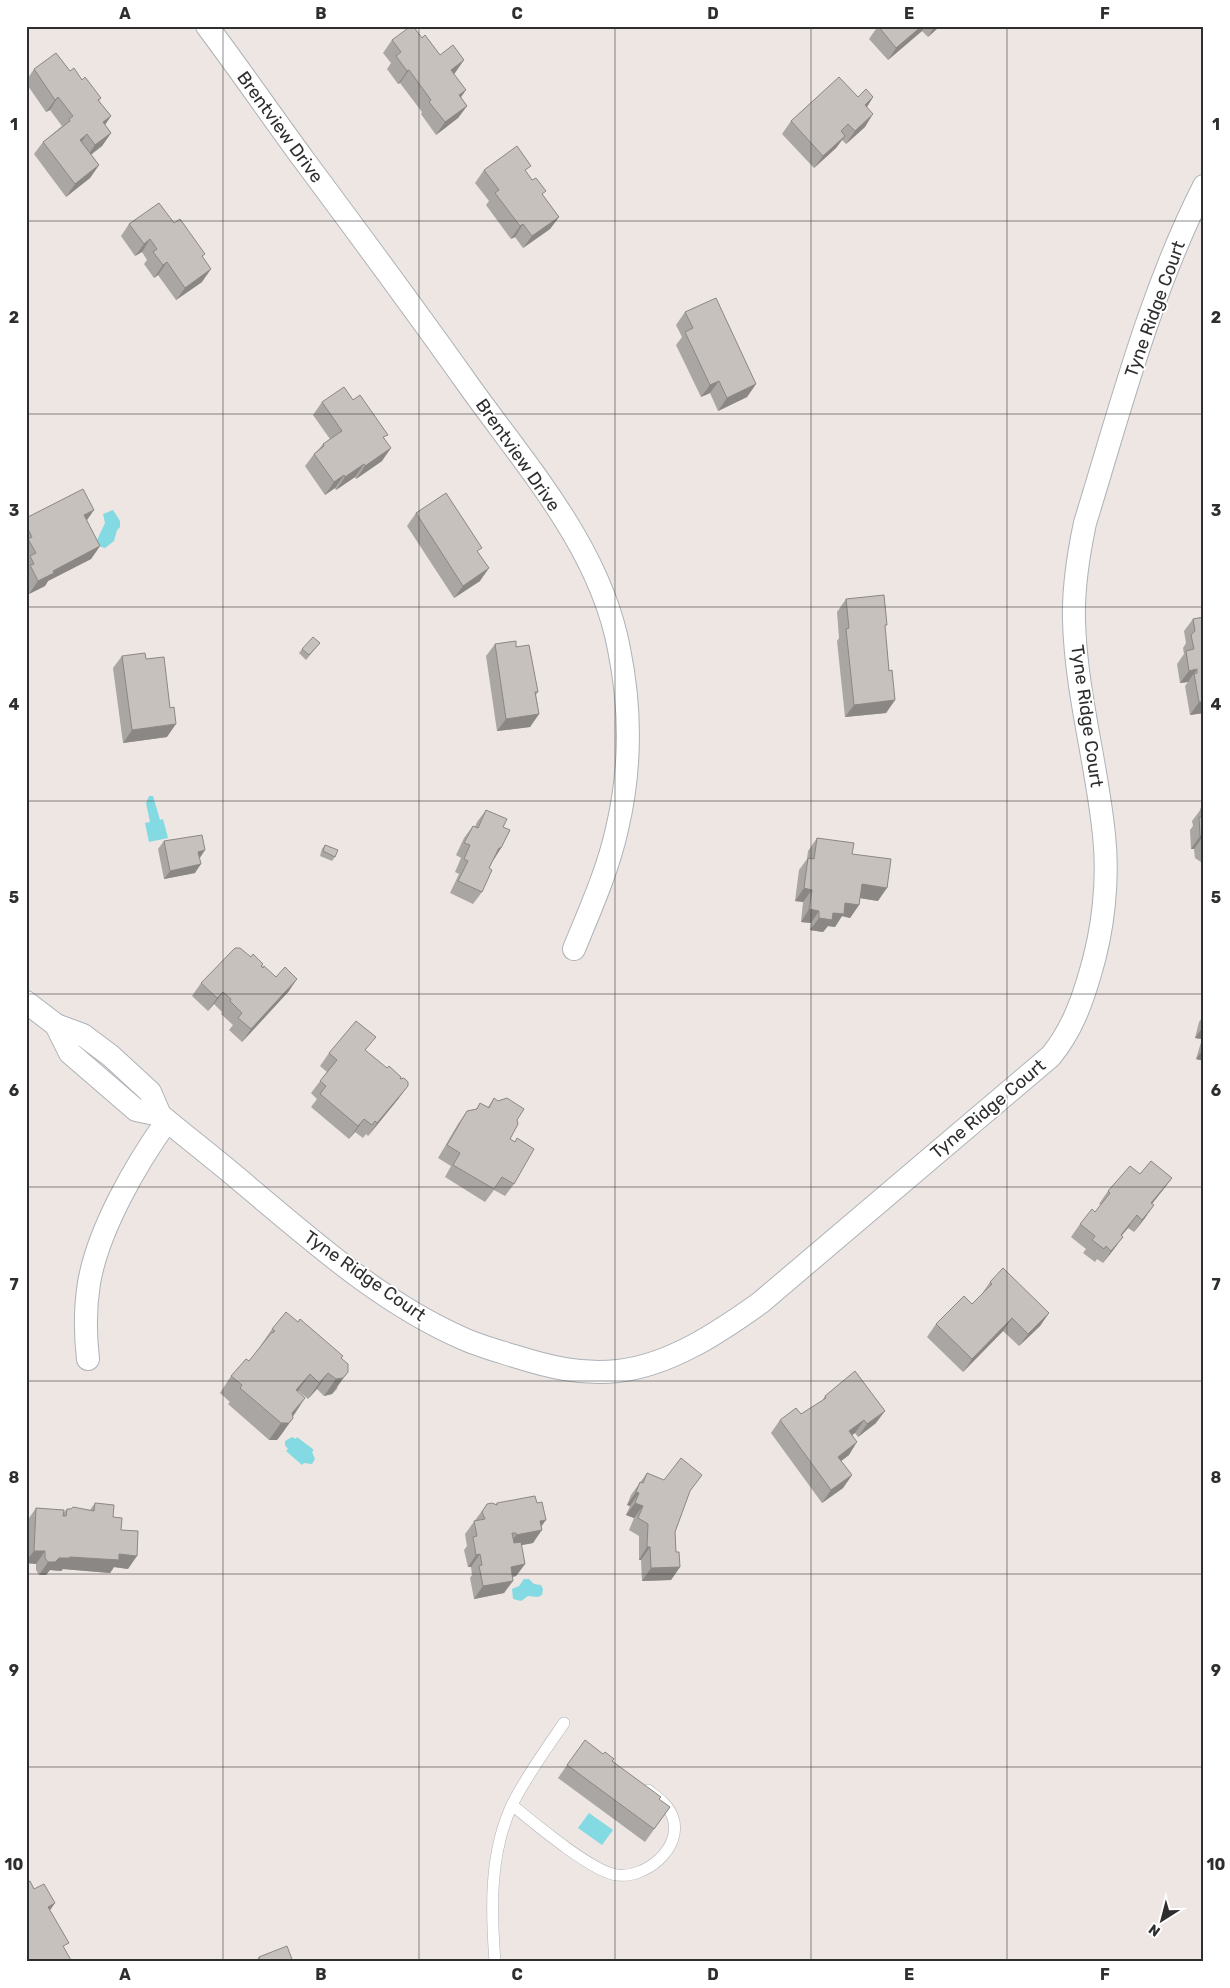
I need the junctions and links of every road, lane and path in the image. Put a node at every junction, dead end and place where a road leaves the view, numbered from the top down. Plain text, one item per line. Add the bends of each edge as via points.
1 (207, 26) edge
2 (1204, 186) edge
3 (574, 949) dead end
4 (26, 1002) edge
5 (163, 1118) junction
6 (88, 1359) dead end
7 (564, 1722) dead end
8 (638, 1782) edge
9 (512, 1805) junction
10 (495, 1962) edge

1 - 3 street, Brentview Drive via 524,461 567,524 598,581 620,650 626,694 627,755 617,830
2 - 5 street, Tyne Ridge Court via 1146,324 1078,554 1074,622 1105,836 1106,866 1096,955 1072,1024 1051,1056 760,1303 732,1323 655,1363 594,1373 566,1371 526,1360 465,1340 428,1322 316,1244
4 - 5 street via 56,1025 70,1053 136,1110
5 - 6 street via 98,1251 86,1312
7 - 9 lane
8 - 9 lane via 668,1806 675,1829 674,1837 660,1859 630,1875 619,1876 600,1869
9 - 10 lane via 494,1873

